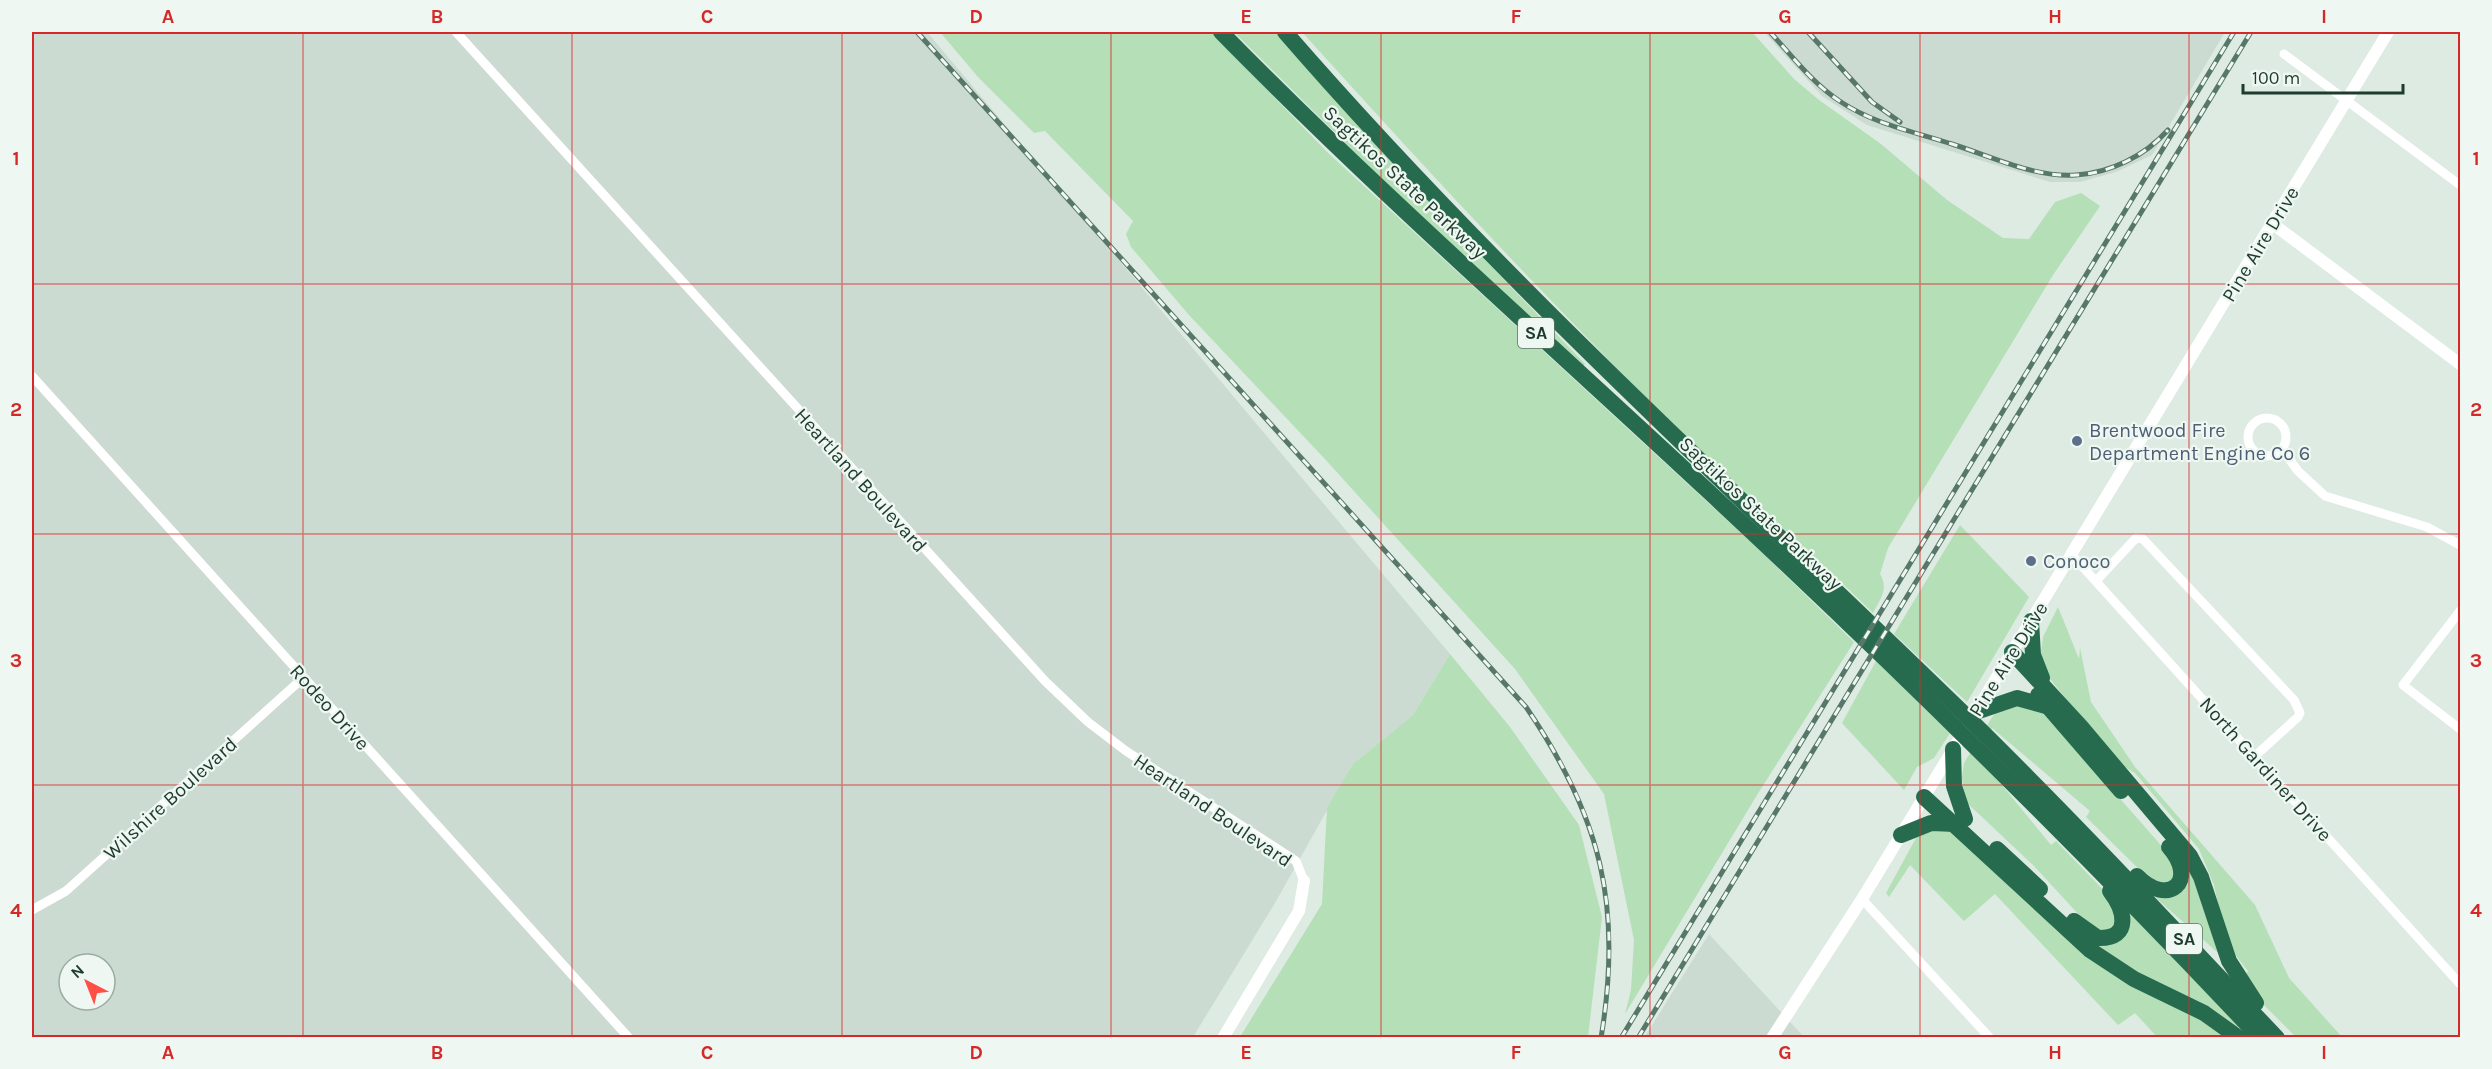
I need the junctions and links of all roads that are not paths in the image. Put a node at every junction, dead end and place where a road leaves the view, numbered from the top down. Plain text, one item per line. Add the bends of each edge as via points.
1 (456, 32) edge
2 (1221, 32) edge
3 (1285, 32) edge
4 (2388, 32) edge
5 (2284, 54) dead end
6 (2347, 100) junction
7 (2460, 185) edge
8 (2273, 224) junction
9 (2460, 364) edge
10 (32, 376) edge
11 (2282, 449) junction
12 (2460, 545) edge
13 (2072, 555) junction
14 (2096, 581) junction
15 (2460, 611) edge
16 (2031, 621) junction
17 (1859, 624) junction
18 (2010, 656) junction
19 (303, 678) junction
20 (2055, 706) junction
21 (1976, 712) junction
22 (2460, 729) edge
23 (1953, 749) junction
24 (1992, 751) junction
25 (2255, 756) junction
26 (1927, 792) junction
27 (1960, 822) junction
28 (1901, 835) junction
29 (2091, 841) junction
30 (2073, 843) junction
31 (1304, 881) joint
32 (1862, 899) junction
33 (32, 910) edge
34 (2460, 984) edge
35 (629, 1038) edge
36 (1223, 1038) edge
37 (1772, 1038) edge
38 (1990, 1038) edge
39 (2239, 1038) edge
40 (2260, 1038) edge
41 (2279, 1038) edge

1 - 31 street, Heartland Boulevard via 1045,681 1126,752 1296,861
2 - 17 highway, Sagtikos State Parkway / SA via 1366,176 1708,491
3 - 17 highway, Sagtikos State Parkway / SA via 1401,161 1571,337
4 - 6 street, Pine Aire Drive
5 - 6 street
6 - 7 street
6 - 8 street, Pine Aire Drive
8 - 9 street
8 - 13 street, Pine Aire Drive
10 - 19 street, Rodeo Drive
11 - 11 street via 2286,433 2275,420 2258,420 2252,426 2248,442 2259,455 2276,454
11 - 12 street via 2298,471 2325,496 2427,527
13 - 14 street, North Gardiner Drive
13 - 16 street, Pine Aire Drive
14 - 25 street, North Gardiner Drive
14 - 25 street via 2136,538 2143,539 2294,700 2298,717
15 - 22 street via 2403,685
16 - 18 street, Pine Aire Drive
16 - 20 highway via 2034,664
17 - 24 highway, Sagtikos State Parkway / SA
18 - 20 highway
18 - 21 street, Pine Aire Drive
19 - 33 street, Wilshire Boulevard via 66,891
19 - 35 street, Rodeo Drive
20 - 21 highway via 2017,698
20 - 29 highway via 2175,853 2182,877 2170,890 2157,891
20 - 41 highway via 2190,856 2229,961
21 - 23 street, Pine Aire Drive
23 - 26 street, Pine Aire Drive
23 - 27 highway
24 - 29 highway, Sagtikos State Parkway / SA
24 - 30 highway, Sagtikos State Parkway / SA
25 - 34 street, North Gardiner Drive
26 - 27 highway
26 - 28 street, Pine Aire Drive
27 - 28 highway via 1931,824
27 - 30 highway via 2093,937 2108,937 2121,928 2123,912
27 - 39 highway via 2104,961 2187,1003
28 - 32 street, Pine Aire Drive
29 - 41 highway, Sagtikos State Parkway / SA
30 - 40 highway, Sagtikos State Parkway / SA
31 - 36 street via 1299,911
32 - 37 street, Pine Aire Drive
32 - 38 street

